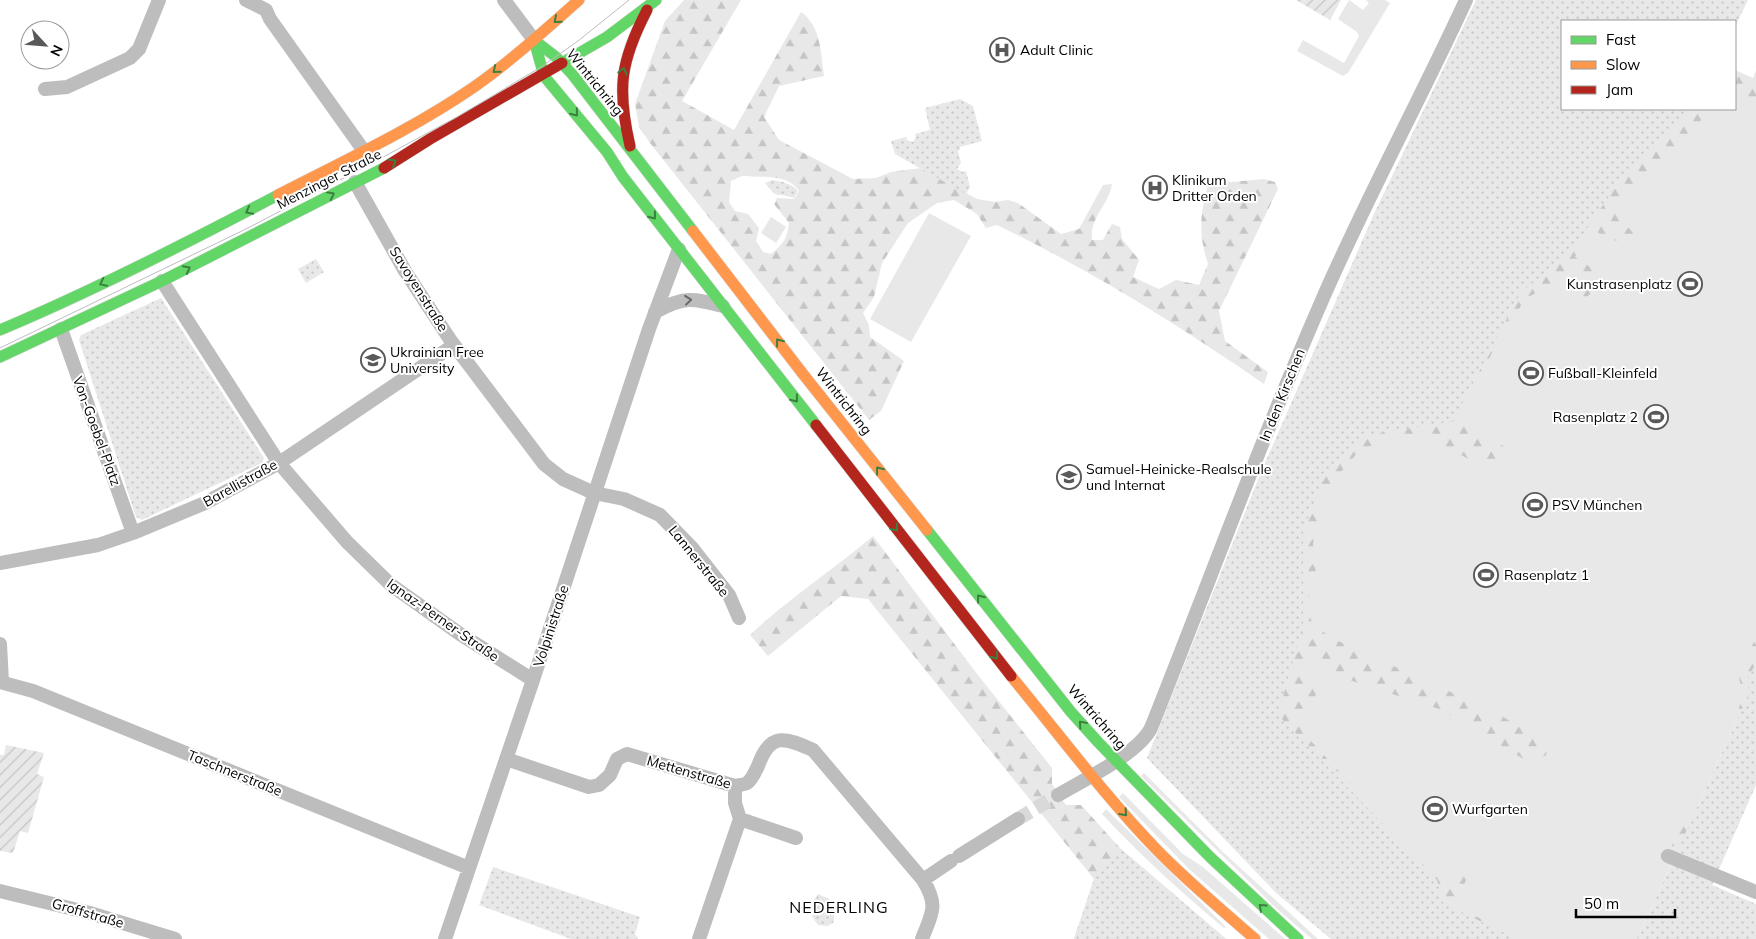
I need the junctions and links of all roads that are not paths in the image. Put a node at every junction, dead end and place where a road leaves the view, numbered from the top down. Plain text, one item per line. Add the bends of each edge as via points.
1 (158, 0) edge
2 (246, 0) edge
3 (504, 0) edge
4 (579, 0) edge
5 (1466, 0) edge
6 (652, 3) edge
7 (269, 5) edge
8 (534, 40) junction
9 (563, 64) junction
10 (544, 76) junction
11 (45, 89) dead end
12 (364, 151) junction
13 (632, 153) junction
14 (355, 182) junction
15 (679, 249) junction
16 (162, 281) junction
17 (723, 306) junction
18 (655, 312) junction
19 (61, 329) junction
20 (0, 330) edge
21 (454, 345) junction
22 (0, 356) edge
23 (279, 463) junction
24 (594, 493) junction
25 (133, 533) junction
26 (0, 563) edge
27 (739, 618) dead end
28 (0, 644) edge
29 (533, 680) junction
30 (1, 682) edge
31 (506, 759) junction
32 (1114, 761) junction
33 (1091, 777) junction
34 (735, 786) junction
35 (1058, 795) tunnel mouth
36 (740, 819) junction
37 (1018, 819) tunnel mouth
38 (796, 838) dead end
39 (1668, 856) dead end
40 (469, 868) junction
41 (923, 880) junction
42 (0, 891) edge
43 (1756, 892) edge
44 (175, 939) edge
45 (445, 939) edge
46 (700, 939) edge
47 (922, 939) edge
48 (1255, 939) edge
49 (1298, 939) edge

1 - 11 street via 139,49 130,58 67,87
2 - 7 street
3 - 8 street
4 -> 8 main road, Menzinger Straße
5 - 32 street, In den Kirschen via 1324,296 1281,396 1151,728 1143,740
6 - 9 main road, Menzinger Straße via 607,37
13 -> 6 main road via 625,125 621,83 630,45
7 - 12 street via 270,19
8 - 9 main road, Wintrichring
8 - 10 main road
8 -> 12 main road, Menzinger Straße via 474,88
9 - 10 main road, Menzinger Straße
9 - 13 main road, Wintrichring
14 -> 10 main road, Menzinger Straße
10 -> 15 main road via 607,152
12 -> 20 main road, Menzinger Straße via 216,228 57,306
32 -> 13 main road, Wintrichring via 939,547
16 -> 14 main road, Menzinger Straße
14 - 21 street, Savoyenstraße via 405,270
15 - 17 main road
15 - 18 street, Volpinistraße
16 - 19 main road, Menzinger Straße
16 - 23 street
18 -> 17 street via 691,299
17 -> 33 main road
18 - 24 street, Volpinistraße
19 - 22 main road, Menzinger Straße
19 - 25 street, Von-Goebel-Platz
21 - 23 street, Barellistraße
21 - 24 street, Savoyenstraße via 544,464 563,479
23 - 25 street, Barellistraße via 206,503
23 - 29 street, Ignaz-Perner-Straße via 347,542 391,585
24 - 27 street, Lannerstraße via 624,499 660,516 693,549 729,595
24 - 29 street, Volpinistraße
25 - 26 street, Barellistraße via 98,545
28 - 30 street
29 - 31 street, Volpinistraße
30 - 40 street, Taschnerstraße via 42,694
31 - 34 street, Mettenstraße via 589,787 598,785 610,775 617,759 627,754
31 - 40 street, Volpinistraße
32 - 33 street, In den Kirschen
49 -> 32 main road, Wintrichring via 1206,854
33 - 35 street, In den Kirschen
33 -> 48 main road via 1156,849
34 - 36 street via 735,803
34 - 41 street, Mettenstraße via 747,783 755,774 770,743 793,741 813,750
36 - 38 street
36 - 46 street
37 - 41 street
39 - 43 street
40 - 45 street, Volpinistraße
41 - 47 street, Mettenstraße via 934,909
42 - 44 street, Groffstraße via 90,913

